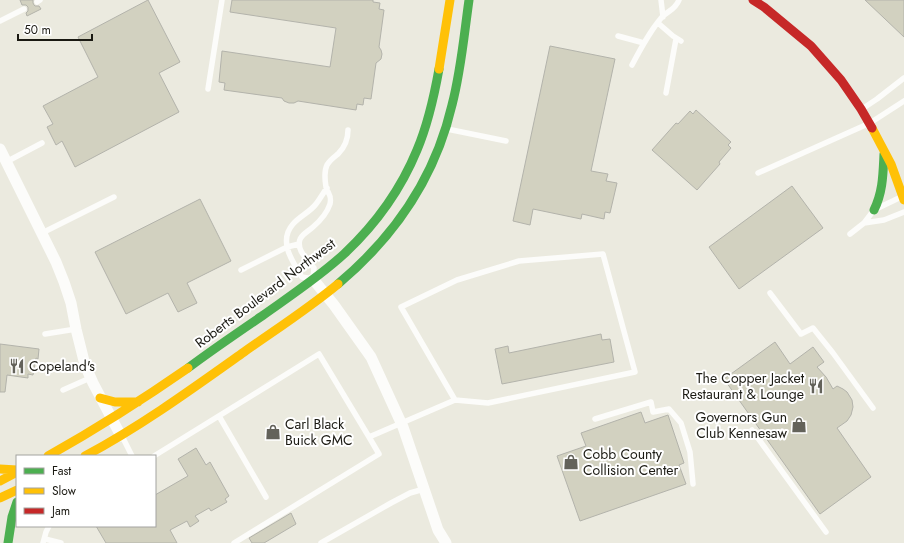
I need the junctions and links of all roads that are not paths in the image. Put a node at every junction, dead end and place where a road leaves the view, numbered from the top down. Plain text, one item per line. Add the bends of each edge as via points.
1 (222, 0) edge
2 (450, 0) edge
3 (469, 0) edge
4 (661, 0) edge
5 (679, 0) edge
6 (753, 0) edge
7 (24, 9) dead end
8 (663, 17) junction
9 (0, 21) edge
10 (658, 23) junction
11 (618, 36) dead end
12 (644, 42) junction
13 (632, 65) dead end
14 (904, 80) edge
15 (208, 89) dead end
16 (666, 93) dead end
17 (904, 101) edge
18 (861, 109) junction
19 (870, 123) junction
20 (445, 128) junction
21 (348, 130) dead end
22 (506, 142) dead end
23 (42, 143) dead end
24 (884, 148) junction
25 (0, 149) edge
26 (3, 164) edge
27 (758, 173) dead end
28 (326, 188) junction
29 (114, 198) dead end
30 (903, 198) edge
31 (874, 210) junction
32 (904, 212) edge
33 (864, 223) junction
34 (42, 233) junction
35 (850, 234) dead end
36 (299, 244) junction
37 (287, 247) junction
38 (241, 270) dead end
39 (313, 279) junction
40 (770, 293) dead end
41 (325, 295) junction
42 (76, 329) junction
43 (45, 334) dead end
44 (90, 378) junction
45 (63, 390) dead end
46 (100, 398) junction
47 (455, 400) junction
48 (138, 402) junction
49 (873, 408) dead end
50 (219, 416) junction
51 (112, 419) junction
52 (595, 419) dead end
53 (401, 422) junction
54 (752, 430) dead end
55 (122, 436) junction
56 (369, 437) junction
57 (50, 455) edge
58 (87, 455) edge
59 (132, 455) edge
60 (156, 455) edge
61 (0, 469) edge
62 (16, 471) edge
63 (16, 472) edge
64 (0, 481) edge
65 (694, 484) dead end
66 (424, 489) junction
67 (16, 490) edge
68 (266, 497) dead end
69 (0, 498) edge
70 (16, 504) edge
71 (48, 527) edge
72 (826, 532) dead end
73 (0, 540) edge
74 (44, 541) edge
75 (2, 543) edge
76 (8, 543) edge
77 (61, 543) edge
78 (234, 543) edge
79 (321, 543) edge
80 (446, 543) edge

1 - 15 lane
2 - 39 main road, Roberts Boulevard Northwest via 432,104 407,170 389,200 360,237 344,254
3 - 20 main road via 457,80
4 - 8 lane
5 - 8 lane via 677,6
6 - 18 main road via 811,46 841,80
7 - 9 lane
8 - 10 lane
10 - 12 lane
10 - 16 lane via 679,40
11 - 12 lane
12 - 13 lane
14 - 18 lane
17 - 19 lane
18 - 19 main road
19 - 24 main road
19 - 27 lane
20 - 22 lane
20 - 41 main road via 438,150 421,185 394,226 363,262
21 - 28 lane via 344,147 330,160 326,168
23 - 26 lane
24 - 30 main road
24 - 31 main road via 882,189
25 - 26 street
26 - 34 street
28 - 36 lane via 331,196 328,210 301,237
28 - 37 lane via 316,205 290,228 287,234
29 - 34 lane
30 - 31 lane
31 - 33 lane
32 - 33 lane via 884,220
33 - 35 lane
34 - 42 street via 64,282
36 - 37 lane
36 - 39 lane via 301,252 314,268
37 - 38 lane
37 - 39 lane via 290,258 302,277
39 - 41 street
39 - 48 main road, Roberts Boulevard Northwest
40 - 49 lane via 801,334 813,328
41 - 53 street via 371,357
41 - 55 main road
42 - 43 lane
42 - 44 street
44 - 45 lane
44 - 46 street
46 - 48 main road via 115,402
46 - 51 street
47 - 47 lane via 401,307 457,280 519,261 603,254 635,372 488,403
47 - 53 lane
48 - 51 main road, Roberts Boulevard Northwest
50 - 56 lane via 319,354
50 - 60 lane
50 - 68 lane
51 - 55 street
51 - 57 main road, Roberts Boulevard Northwest
52 - 65 lane via 651,402 654,412 669,408 681,423 690,452
53 - 56 lane
53 - 66 street
54 - 72 lane
55 - 58 main road
55 - 59 lane
56 - 78 lane via 379,454
61 - 62 main road
63 - 64 main road
66 - 79 lane via 410,493
66 - 80 street via 438,530
67 - 69 main road
70 - 76 main road
71 - 74 lane
73 - 75 main road
74 - 77 lane

